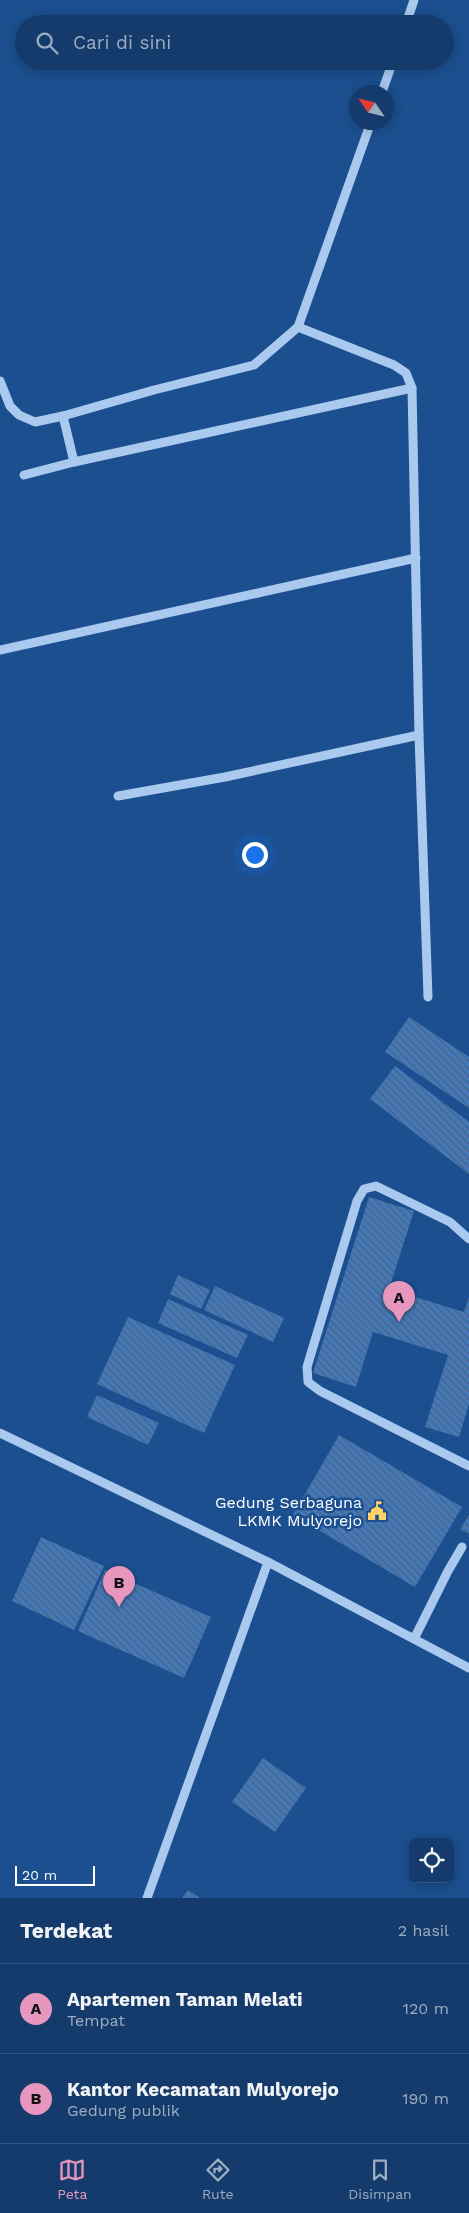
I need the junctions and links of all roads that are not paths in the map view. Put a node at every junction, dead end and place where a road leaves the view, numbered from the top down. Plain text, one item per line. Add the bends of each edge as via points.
1 (414, 0) edge
2 (409, 15) edge
3 (390, 70) edge
4 (384, 85) edge
5 (368, 130) edge
6 (298, 327) junction
7 (0, 381) edge
8 (412, 388) junction
9 (63, 416) junction
10 (74, 462) junction
11 (24, 475) dead end
12 (416, 558) junction
13 (0, 650) edge
14 (419, 735) junction
15 (118, 796) dead end
16 (428, 997) dead end
17 (469, 1238) edge
18 (0, 1434) edge
19 (469, 1466) edge
20 (462, 1547) dead end
21 (268, 1562) junction
22 (414, 1639) junction
23 (469, 1668) edge
24 (146, 1898) edge

1 - 2 street
3 - 4 street
5 - 6 street
6 - 8 street via 394,364 406,372
6 - 9 street via 254,365
7 - 9 street via 10,406 20,415 35,422
8 - 10 street
8 - 12 street
9 - 10 street
10 - 11 street
12 - 13 street
12 - 14 street
14 - 15 street via 225,777
14 - 16 street
17 - 19 street via 450,1222 376,1186 364,1189 357,1201 307,1367 308,1382 320,1391
18 - 21 street
20 - 22 street
21 - 22 street
21 - 24 street
22 - 23 street

